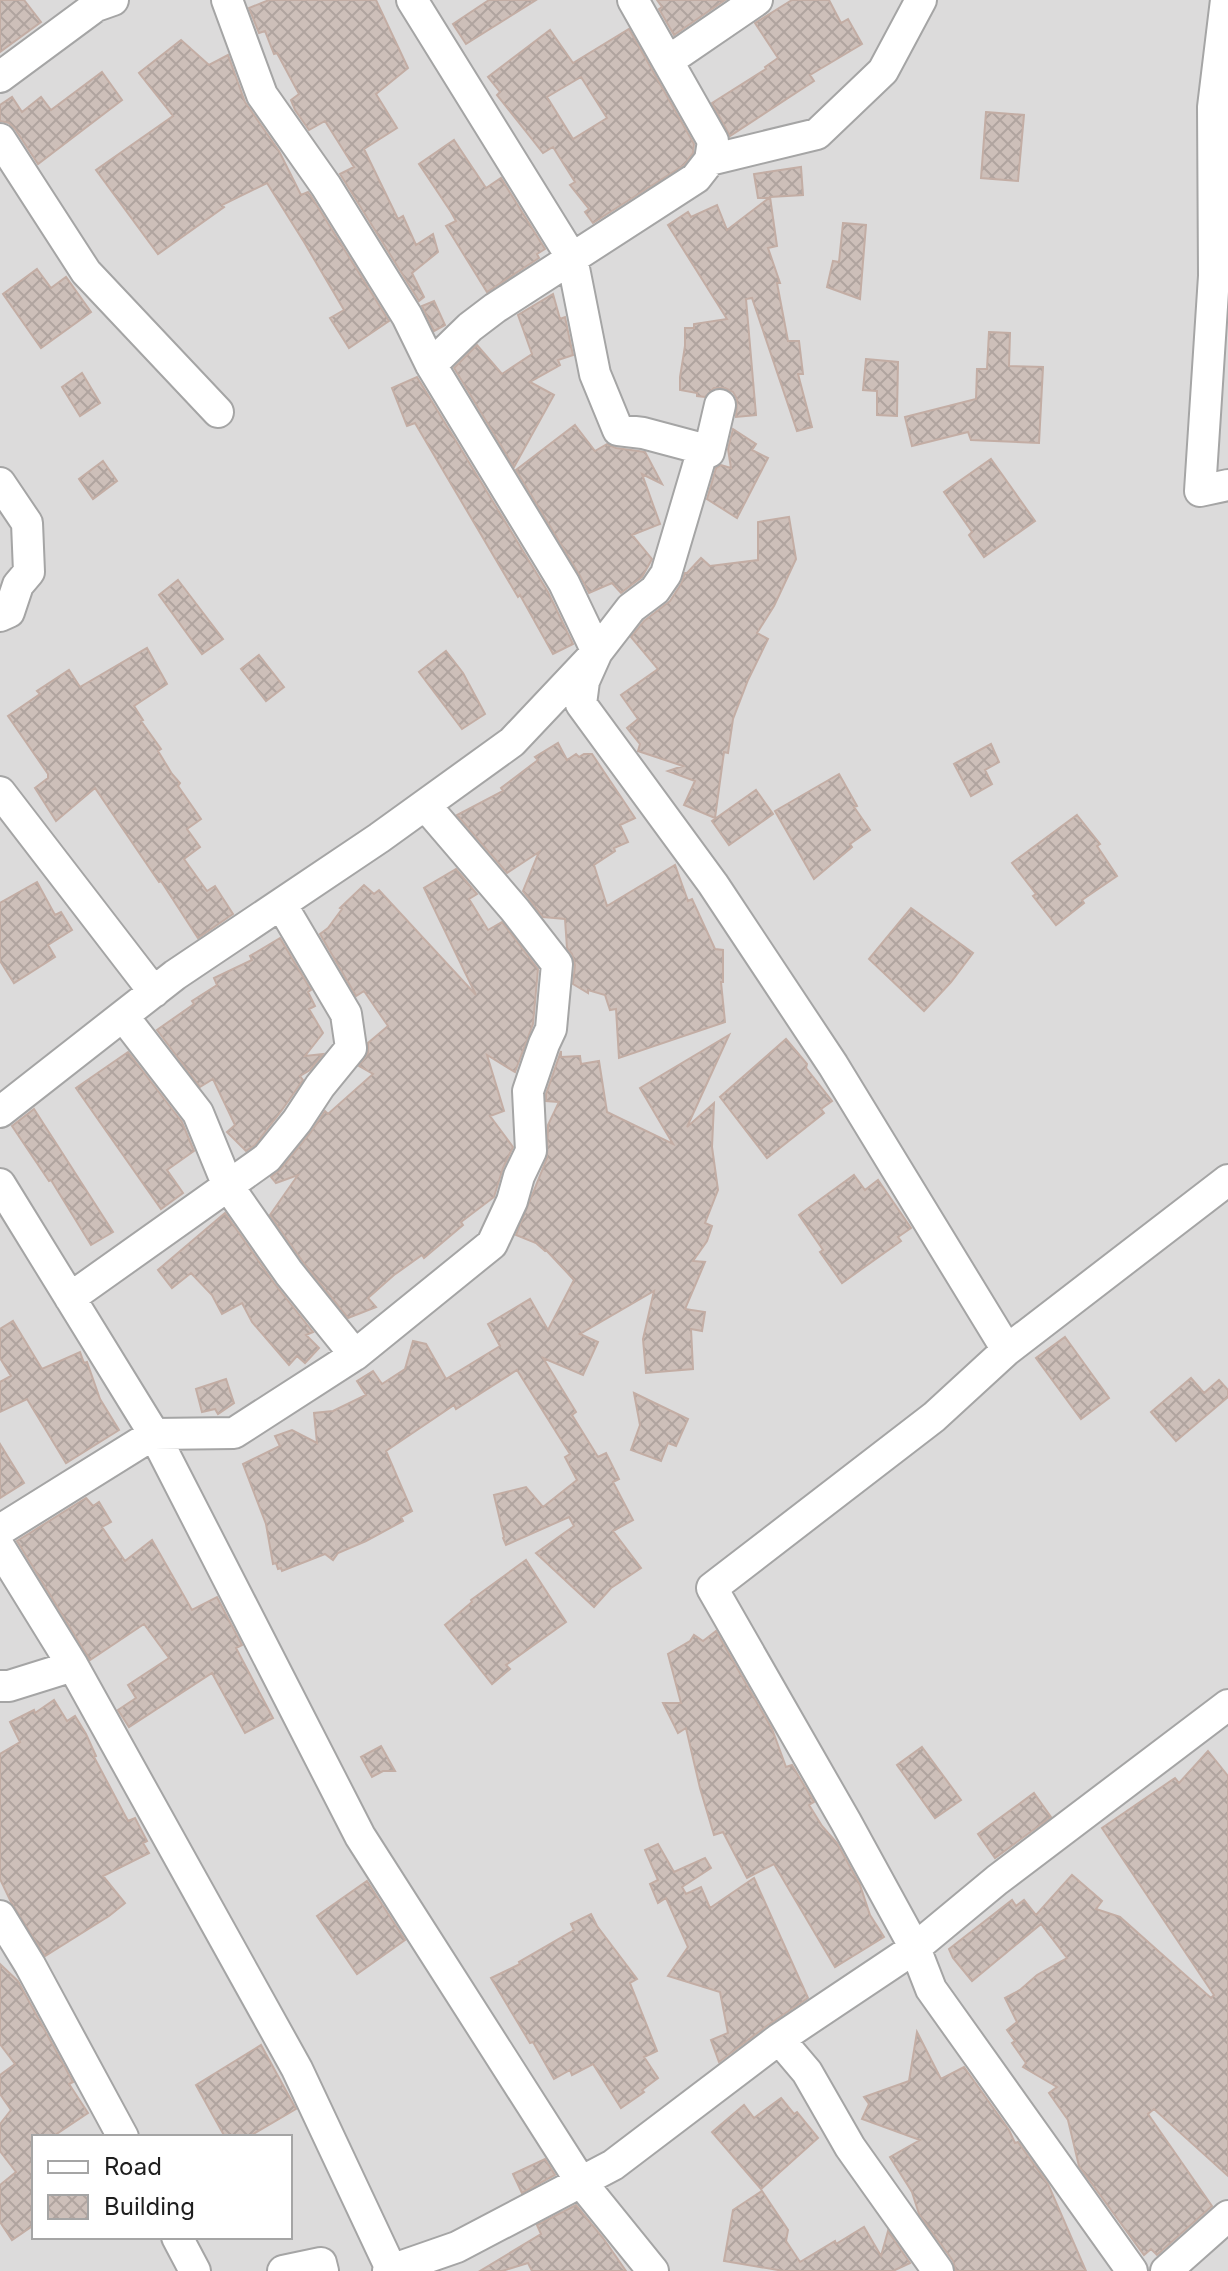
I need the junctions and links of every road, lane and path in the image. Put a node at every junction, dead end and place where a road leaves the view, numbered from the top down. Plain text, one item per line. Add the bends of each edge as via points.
1 (113, 0) edge
2 (227, 0) edge
3 (412, 0) edge
4 (633, 0) edge
5 (757, 0) edge
6 (921, 0) edge
7 (1226, 0) edge
8 (668, 61) junction
9 (0, 77) edge
10 (1221, 107) edge
11 (0, 139) edge
12 (710, 160) junction
13 (572, 258) junction
14 (1221, 276) edge
15 (431, 365) junction
16 (720, 405) dead end
17 (218, 412) dead end
18 (703, 449) junction
19 (0, 483) edge
20 (1228, 485) edge
21 (0, 616) edge
22 (597, 652) junction
23 (0, 792) edge
24 (425, 805) junction
25 (281, 904) junction
26 (154, 992) junction
27 (123, 1016) junction
28 (0, 1112) edge
29 (1228, 1180) edge
30 (0, 1184) edge
31 (228, 1186) junction
32 (70, 1298) junction
33 (1007, 1350) junction
34 (355, 1355) junction
35 (154, 1434) junction
36 (0, 1530) edge
37 (0, 1548) edge
38 (73, 1666) junction
39 (0, 1686) edge
40 (1226, 1709) edge
41 (0, 1916) edge
42 (915, 1948) junction
43 (779, 2039) junction
44 (122, 2135) edge
45 (581, 2182) junction
46 (1228, 2216) edge
47 (178, 2239) edge
48 (390, 2270) edge
49 (195, 2271) edge
50 (283, 2271) edge
51 (323, 2271) edge
52 (653, 2271) edge
53 (938, 2271) edge
54 (1132, 2271) edge
55 (1166, 2271) edge

1 - 9 street via 96,6
2 - 15 street via 262,95 326,186 407,316
3 - 13 street
4 - 8 street
5 - 8 street
6 - 12 street via 883,71 817,134
7 - 10 street
8 - 12 street via 713,141
10 - 14 street
11 - 17 street via 86,272
12 - 13 street via 696,178
13 - 15 street via 495,308
13 - 18 street via 595,374 618,430
14 - 20 street via 1200,491
15 - 22 street via 564,583
16 - 18 street via 709,452
18 - 22 street via 666,574
19 - 21 street via 27,523 29,572 18,585 9,612
22 - 24 street via 512,742
22 - 33 street via 581,704 713,884 833,1065
23 - 26 street
24 - 25 street
24 - 34 street via 557,964 551,1029 528,1091 531,1151 492,1244
25 - 26 street
25 - 31 street via 346,1014 351,1048 267,1158
26 - 27 street
27 - 28 street
27 - 31 street via 198,1113
29 - 33 street
30 - 32 street
31 - 32 street
31 - 34 street
32 - 35 street
33 - 42 street via 934,1417 712,1588
34 - 35 street via 234,1433
35 - 36 street
35 - 45 street via 360,1836
37 - 38 street
38 - 39 street
38 - 48 street via 297,2069
40 - 42 street
41 - 44 street
42 - 43 street
42 - 54 street via 931,1989
43 - 45 street via 613,2165
43 - 53 street via 807,2072 850,2147
45 - 48 street via 457,2247
45 - 52 street
46 - 55 street
47 - 49 street
50 - 51 street via 321,2263

